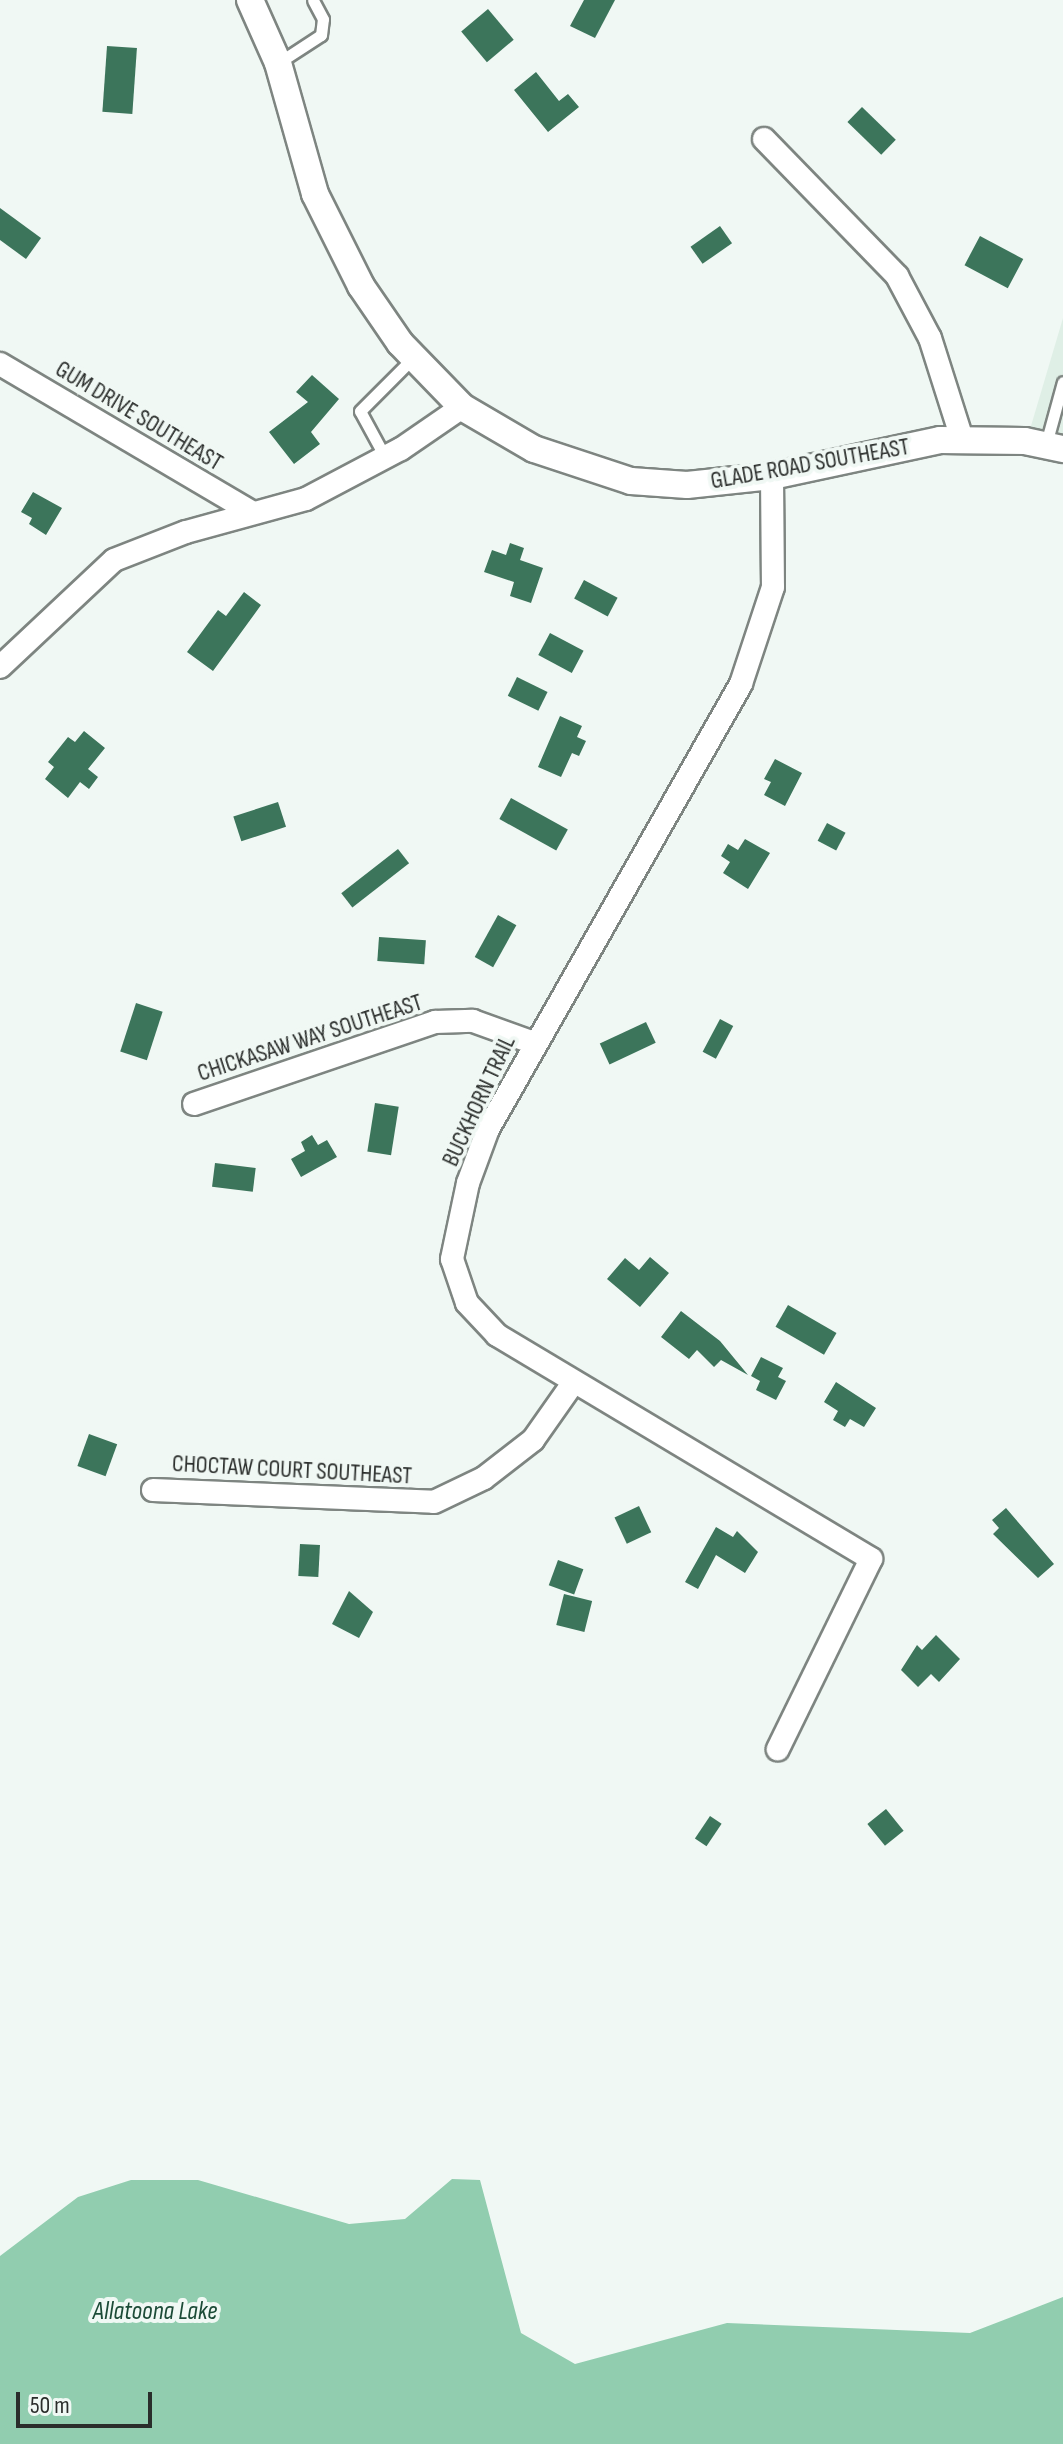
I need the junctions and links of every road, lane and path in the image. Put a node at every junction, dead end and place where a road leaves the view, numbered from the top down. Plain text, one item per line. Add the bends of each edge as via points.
1 (250, 0) edge
2 (313, 0) edge
3 (278, 63) junction
4 (764, 139) dead end
5 (413, 358) junction
6 (0, 364) edge
7 (1063, 382) edge
8 (462, 407) junction
9 (962, 439) junction
10 (1055, 446) edge
11 (385, 457) junction
12 (772, 476) junction
13 (251, 512) junction
14 (0, 667) edge
15 (534, 1043) junction
16 (194, 1104) dead end
17 (573, 1383) junction
18 (153, 1490) dead end
19 (778, 1749) dead end

1 - 3 street, GLADE ROAD SOUTHEAST
2 - 3 lane via 323,19 321,35
3 - 5 street, GLADE ROAD SOUTHEAST via 328,225 361,286
4 - 9 street via 897,276 930,338
5 - 8 street, GLADE ROAD SOUTHEAST
5 - 11 lane via 360,411
6 - 13 street, GUM DRIVE SOUTHEAST
7 - 10 lane
8 - 11 street
8 - 12 street, GLADE ROAD SOUTHEAST via 534,449 631,481 687,485
9 - 10 street, GLADE ROAD SOUTHEAST
9 - 12 street, GLADE ROAD SOUTHEAST via 871,452
11 - 13 street via 306,499
12 - 15 street, BUCKHORN TRAIL via 773,587 741,684
13 - 14 street via 114,560 66,599
15 - 16 street, CHICKASAW WAY SOUTHEAST via 473,1021 435,1022
15 - 17 street, BUCKHORN TRAIL via 488,1129 468,1183 452,1259 458,1284 478,1318
17 - 18 street, CHOCTAW COURT SOUTHEAST via 533,1440 484,1478 434,1502
17 - 19 street, BUCKHORN TRAIL via 871,1559

